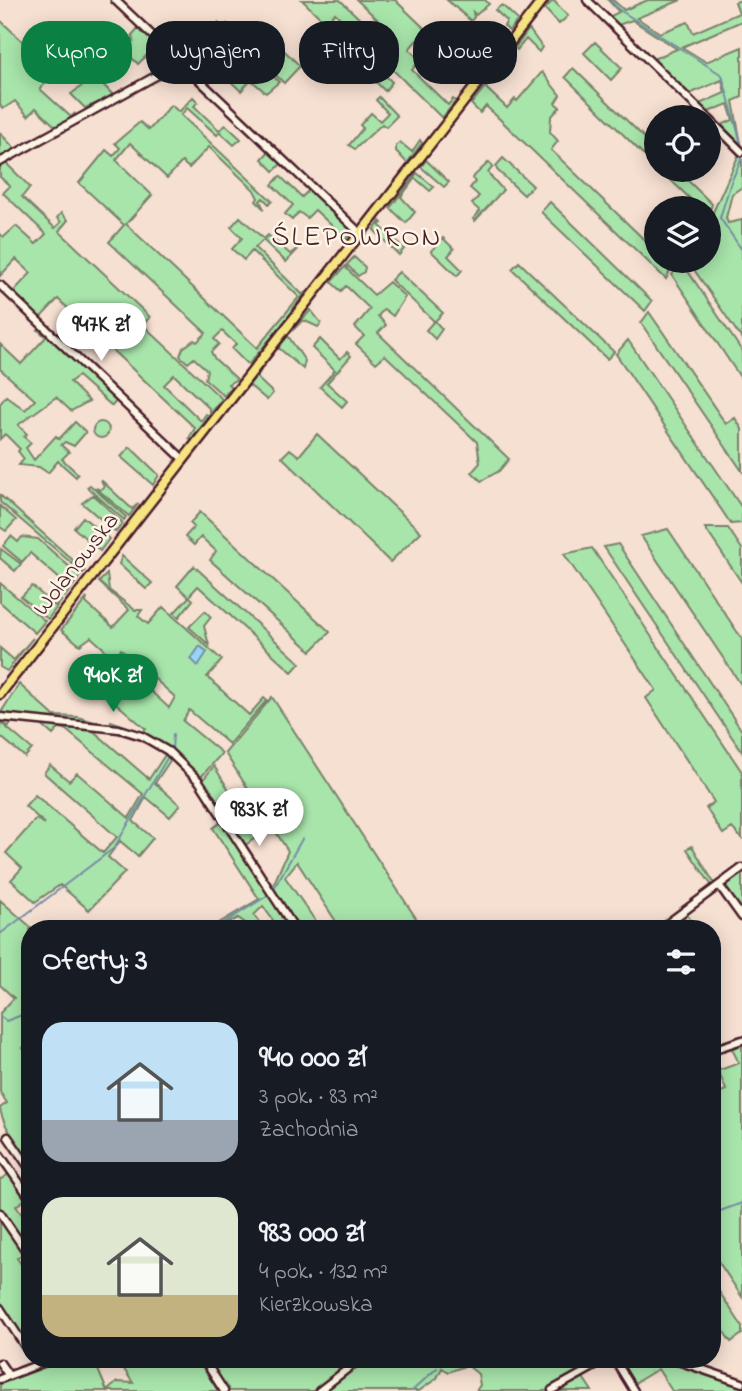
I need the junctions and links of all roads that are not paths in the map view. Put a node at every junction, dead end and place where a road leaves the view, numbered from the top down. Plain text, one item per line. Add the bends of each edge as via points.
1 (115, 0) edge
2 (543, 0) edge
3 (587, 0) edge
4 (146, 29) edge
5 (146, 81) edge
6 (204, 84) edge
7 (695, 105) edge
8 (721, 131) edge
9 (742, 152) edge
10 (0, 162) edge
11 (360, 233) junction
12 (0, 285) edge
13 (184, 460) junction
14 (0, 694) edge
15 (0, 717) edge
16 (742, 868) edge
17 (719, 885) junction
18 (742, 917) edge
19 (289, 920) edge
20 (672, 920) edge
21 (742, 1040) edge
22 (721, 1047) edge
23 (8, 1137) dead end
24 (0, 1155) edge
25 (21, 1156) edge
26 (21, 1185) edge
27 (0, 1213) edge
28 (21, 1244) edge
29 (0, 1308) edge
30 (21, 1340) edge
31 (0, 1363) edge
32 (25, 1368) edge
33 (209, 1368) edge
34 (349, 1368) edge
35 (592, 1368) edge
36 (620, 1368) edge
37 (699, 1368) edge
38 (9, 1376) junction
39 (0, 1379) edge
40 (742, 1382) edge
41 (552, 1390) edge
42 (224, 1391) edge
43 (319, 1391) edge
44 (634, 1391) edge

1 - 4 street
2 - 11 main road, Wolanowska
3 - 7 street
5 - 10 street
6 - 11 street
8 - 9 street
11 - 13 main road, Wolanowska
12 - 13 street
13 - 14 main road, Wolanowska
15 - 19 street via 127,731 168,751 200,781
16 - 17 street
17 - 18 street
17 - 20 street
21 - 22 street
23 - 25 street
24 - 26 street
27 - 28 street
29 - 30 street
31 - 38 street
32 - 38 street
33 - 42 street
34 - 43 street
35 - 41 street
36 - 44 street
37 - 40 street
38 - 39 street

